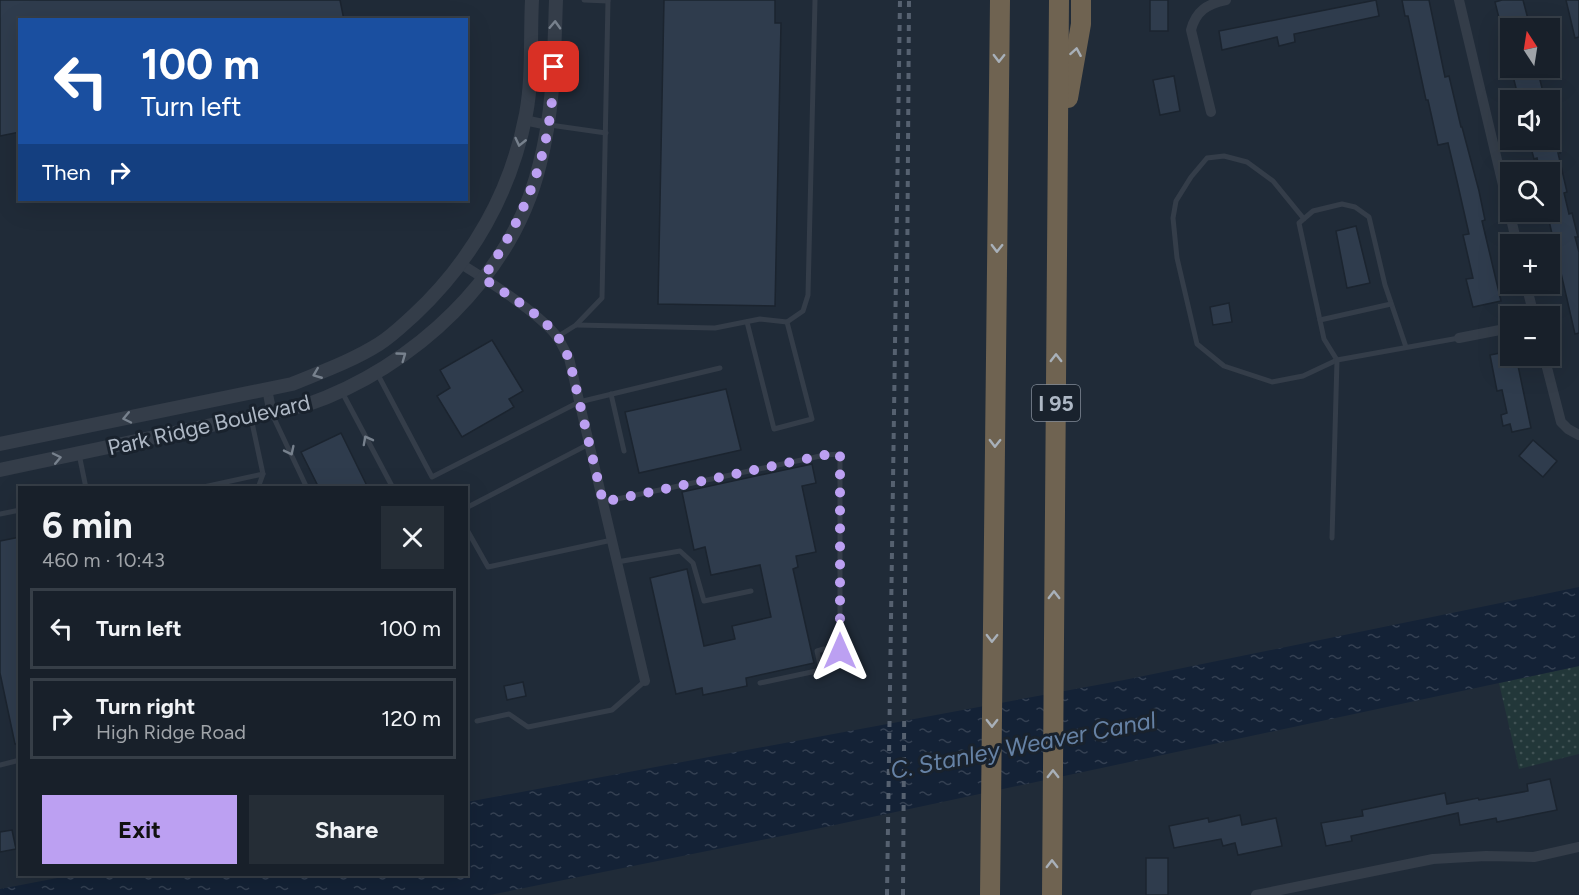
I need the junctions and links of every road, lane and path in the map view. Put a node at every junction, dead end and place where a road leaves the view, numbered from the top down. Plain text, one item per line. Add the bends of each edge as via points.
1 (532, 0) edge
2 (556, 0) edge
3 (584, 0) edge
4 (608, 0) edge
5 (815, 0) edge
6 (1000, 0) edge
7 (1059, 0) edge
8 (1081, 0) edge
9 (1226, 0) edge
10 (1459, 0) edge
11 (1210, 112) dead end
12 (525, 120) junction
13 (548, 125) junction
14 (606, 133) junction
15 (1058, 151) junction
16 (1304, 219) junction
17 (1515, 234) edge
18 (461, 264) junction
19 (483, 278) junction
20 (1390, 304) junction
21 (1320, 320) junction
22 (747, 322) junction
23 (787, 322) junction
24 (576, 325) junction
25 (1500, 330) edge
26 (557, 337) junction
27 (1459, 338) joint
28 (1406, 347) junction
29 (1337, 360) junction
30 (1546, 366) edge
31 (720, 368) dead end
32 (377, 373) junction
33 (267, 389) junction
34 (342, 392) junction
35 (611, 394) junction
36 (579, 402) junction
37 (272, 414) junction
38 (251, 418) junction
39 (1578, 435) edge
40 (0, 444) edge
41 (589, 444) junction
42 (624, 451) dead end
43 (79, 454) junction
44 (0, 470) edge
45 (263, 474) junction
46 (86, 486) edge
47 (208, 486) edge
48 (259, 486) edge
49 (306, 486) edge
50 (392, 486) edge
51 (603, 502) junction
52 (468, 507) edge
53 (18, 510) edge
54 (0, 514) edge
55 (468, 532) edge
56 (1332, 538) dead end
57 (612, 540) junction
58 (617, 562) junction
59 (751, 591) dead end
60 (645, 681) joint
61 (760, 683) dead end
62 (477, 721) dead end
63 (18, 760) edge
64 (0, 765) edge
65 (1579, 847) edge
66 (990, 895) edge
67 (1052, 895) edge
68 (1256, 895) edge

1 - 12 street, Park Ridge Boulevard
13 -> 2 street, Park Ridge Boulevard via 554,80
3 - 4 lane
4 - 14 lane
5 - 23 lane via 808,296 803,311
6 -> 66 highway
7 - 15 highway, I 95
15 -> 8 highway via 1081,24
9 - 11 street via 1206,6 1191,30
10 - 17 street
12 - 13 street
12 -> 18 street, Park Ridge Boulevard via 519,148 497,204
13 - 14 lane
13 - 19 street, Park Ridge Boulevard via 527,201
14 - 24 lane via 602,298
67 -> 15 highway, I 95
16 - 20 lane via 1313,211 1342,204 1369,217
16 - 21 lane via 1299,223
16 - 29 lane via 1273,181 1247,162 1224,156 1207,158 1176,201 1173,218 1177,258 1197,344 1224,366 1272,382 1303,376
18 - 19 street
18 -> 33 street, Park Ridge Boulevard via 425,304 380,344 292,384
19 - 26 street via 540,319
32 -> 19 street, Park Ridge Boulevard via 429,336
20 - 21 lane
20 - 28 lane
21 - 29 lane via 1324,339
22 - 23 lane
22 - 23 lane via 774,429 812,419
22 - 24 lane via 715,328
24 - 26 lane
25 - 27 street
26 - 36 street via 569,358
27 - 28 lane
28 - 29 lane
29 - 56 lane
30 - 39 street via 1558,413 1568,429
31 - 35 lane
32 - 34 street, Park Ridge Boulevard
32 - 36 lane via 432,477
33 - 37 street
33 -> 40 street, Park Ridge Boulevard
34 - 37 street, Park Ridge Boulevard
50 -> 34 lane
35 - 36 lane
35 - 42 lane
36 - 41 street
37 - 38 street, Park Ridge Boulevard
37 -> 49 lane
38 - 43 street, Park Ridge Boulevard
38 - 45 lane
41 - 51 street
41 - 52 lane
44 -> 43 street, Park Ridge Boulevard
43 - 46 lane
45 - 47 lane
45 - 48 lane
51 - 57 street
51 - 61 lane via 840,454 840,651 817,651 821,670
53 - 54 lane
55 - 57 lane via 488,567
57 - 58 street
58 - 59 lane via 680,550 693,563 704,601
58 - 60 street
60 - 62 lane via 612,710 528,727 509,714
63 - 64 lane
65 - 68 street via 1534,857 1433,859

